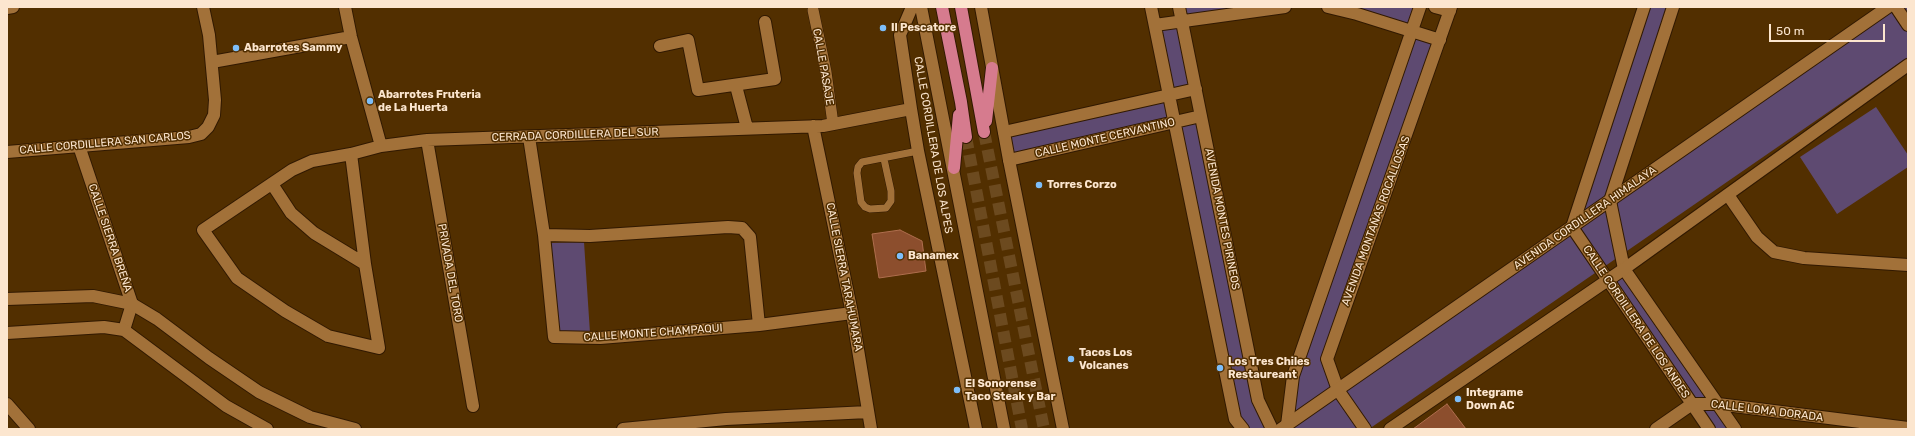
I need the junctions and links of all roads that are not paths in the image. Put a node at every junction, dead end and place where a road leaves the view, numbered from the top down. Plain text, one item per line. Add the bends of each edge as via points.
1 (13, 7) edge
2 (203, 7) edge
3 (345, 7) edge
4 (912, 7) edge
5 (920, 7) edge
6 (942, 7) edge
7 (960, 7) edge
8 (981, 7) edge
9 (1151, 7) edge
10 (1179, 7) edge
11 (1285, 7) edge
12 (1328, 7) edge
13 (1420, 7) edge
14 (1435, 7) edge
15 (1644, 7) edge
16 (1673, 7) edge
17 (1888, 7) edge
18 (1896, 7) edge
19 (7, 8) edge
20 (1450, 9) edge
21 (813, 10) dead end
22 (765, 22) dead end
23 (1182, 22) junction
24 (1155, 25) junction
25 (1908, 25) edge
26 (1412, 31) junction
27 (351, 38) junction
28 (1440, 40) junction
29 (660, 46) dead end
30 (212, 62) junction
31 (1908, 65) edge
32 (992, 68) junction
33 (736, 86) junction
34 (1196, 89) junction
35 (1169, 95) junction
36 (961, 102) junction
37 (911, 109) junction
38 (1202, 116) junction
39 (1174, 123) junction
40 (833, 124) junction
41 (812, 126) junction
42 (747, 128) junction
43 (1004, 132) junction
44 (529, 137) junction
45 (966, 137) tunnel mouth
46 (427, 140) junction
47 (79, 146) junction
48 (381, 146) junction
49 (918, 151) junction
50 (7, 152) edge
51 (351, 154) junction
52 (884, 159) junction
53 (1009, 160) junction
54 (954, 168) junction
55 (272, 184) junction
56 (1728, 195) junction
57 (1610, 201) junction
58 (1572, 227) junction
59 (544, 235) junction
60 (365, 264) junction
61 (1908, 265) edge
62 (1624, 268) junction
63 (1608, 280) junction
64 (7, 299) edge
65 (132, 304) junction
66 (852, 313) junction
67 (759, 325) junction
68 (124, 330) junction
69 (7, 333) edge
70 (1338, 390) junction
71 (7, 404) edge
72 (1692, 404) junction
73 (1718, 404) junction
74 (474, 406) dead end
75 (868, 412) junction
76 (727, 424) edge
77 (1284, 427) edge
78 (1908, 428) edge
79 (29, 429) edge
80 (266, 429) edge
81 (355, 429) edge
82 (623, 429) edge
83 (871, 429) edge
84 (976, 429) edge
85 (1004, 429) edge
86 (1063, 429) edge
87 (1243, 429) edge
88 (1272, 429) edge
89 (1365, 429) edge
90 (1390, 429) edge
91 (1656, 429) edge
92 (1709, 429) edge
93 (1735, 429) edge

1 - 19 street
2 - 30 street
3 - 27 street
4 - 37 street, CALLE CORDILLERA DE LOS ALPES via 900,35
5 - 54 street, CALLE CORDILLERA DE LOS ALPES
6 - 36 highway
7 - 32 highway via 984,132
8 - 32 street
9 - 24 street
10 - 23 street, AVENIDA MONTES PIRINEOS
11 - 23 street
12 - 26 street
13 - 26 street
14 - 20 street
15 - 58 street
16 - 57 street, CALLE CORDILLERA DE LOS ANDES
17 - 57 street, AVENIDA CORDILLERA HIMALAYA
18 - 25 street
20 - 28 street, AVENIDA MONTAÑAS ROCALLOSAS
21 - 40 street, CALLE PASAJE via 826,72
22 - 33 street via 775,79
23 - 24 street
23 - 34 street, AVENIDA MONTES PIRINEOS
24 - 35 street
26 - 28 street
26 - 77 street via 1293,376
27 - 30 street
27 - 48 street
28 - 70 street, AVENIDA MONTAÑAS ROCALLOSAS via 1327,359
29 - 33 street via 688,40 698,90
30 - 47 street, CALLE CORDILLERA SAN CARLOS via 214,115 201,134
31 - 56 street
32 - 43 street
33 - 42 street
34 - 35 street
34 - 38 street, AVENIDA MONTES PIRINEOS
35 - 39 street
35 - 43 street
36 - 45 highway
36 - 54 highway
37 - 40 street, CERRADA CORDILLERA DEL SUR
37 - 49 street, CALLE CORDILLERA DE LOS ALPES
38 - 39 street, CALLE MONTE CERVANTINO
38 - 88 street, AVENIDA MONTES PIRINEOS via 1258,400
39 - 53 street, CALLE MONTE CERVANTINO
39 - 87 street via 1235,419
40 - 41 street, CERRADA CORDILLERA DEL SUR
41 - 42 street, CERRADA CORDILLERA DEL SUR
41 - 66 street, CALLE SIERRA TARAHUMARA
42 - 44 street, CERRADA CORDILLERA DEL SUR
43 - 53 street
44 - 46 street, CERRADA CORDILLERA DEL SUR
44 - 59 street, CALLE MONTE CHAMPAQUI
46 - 48 street, CERRADA CORDILLERA DEL SUR
46 - 74 street, PRIVADA DEL TORO
47 - 50 street, CALLE CORDILLERA SAN CARLOS
47 - 65 street, CALLE SIERRA BREÑA
48 - 51 street, CERRADA CORDILLERA DEL SUR
49 - 52 lane
49 - 84 street, CALLE CORDILLERA DE LOS ALPES
51 - 55 street, CERRADA CORDILLERA DEL SUR via 312,161 292,170
51 - 60 street
52 - 52 lane via 862,162 858,167 862,202 870,209 886,208 891,201
53 - 86 street
54 - 85 street, CALLE CORDILLERA DE LOS ALPES
55 - 60 street via 291,213 314,233
55 - 60 street, CERRADA CORDILLERA DEL SUR via 202,230 237,278 285,311 328,336 379,348
56 - 61 street via 1757,237 1774,252 1804,258
56 - 62 street
57 - 58 street, AVENIDA CORDILLERA HIMALAYA
57 - 62 street, CALLE CORDILLERA DE LOS ANDES
58 - 63 street, CALLE CORDILLERA DE LOS ANDES
58 - 70 street, AVENIDA CORDILLERA HIMALAYA
59 - 67 street via 590,236 742,228 750,237
59 - 67 street, CALLE MONTE CHAMPAQUI via 554,337 600,338
62 - 63 street
62 - 73 street, CALLE CORDILLERA DE LOS ANDES
63 - 72 street, CALLE CORDILLERA DE LOS ANDES
63 - 90 street
64 - 65 street via 93,296
65 - 68 street, CALLE SIERRA BREÑA
65 - 81 street via 259,392 310,417
66 - 67 street, CALLE MONTE CHAMPAQUI
66 - 75 street, CALLE SIERRA TARAHUMARA
68 - 69 street via 104,327
68 - 80 street via 226,406
70 - 77 street, AVENIDA CORDILLERA HIMALAYA
70 - 89 street, AVENIDA MONTAÑAS ROCALLOSAS
71 - 79 street
72 - 73 street, CALLE LOMA DORADA
72 - 91 street
72 - 92 street, CALLE CORDILLERA DE LOS ANDES
73 - 78 street, CALLE LOMA DORADA
73 - 93 street, CALLE CORDILLERA DE LOS ANDES
75 - 76 street
75 - 83 street, CALLE SIERRA TARAHUMARA
76 - 82 street

